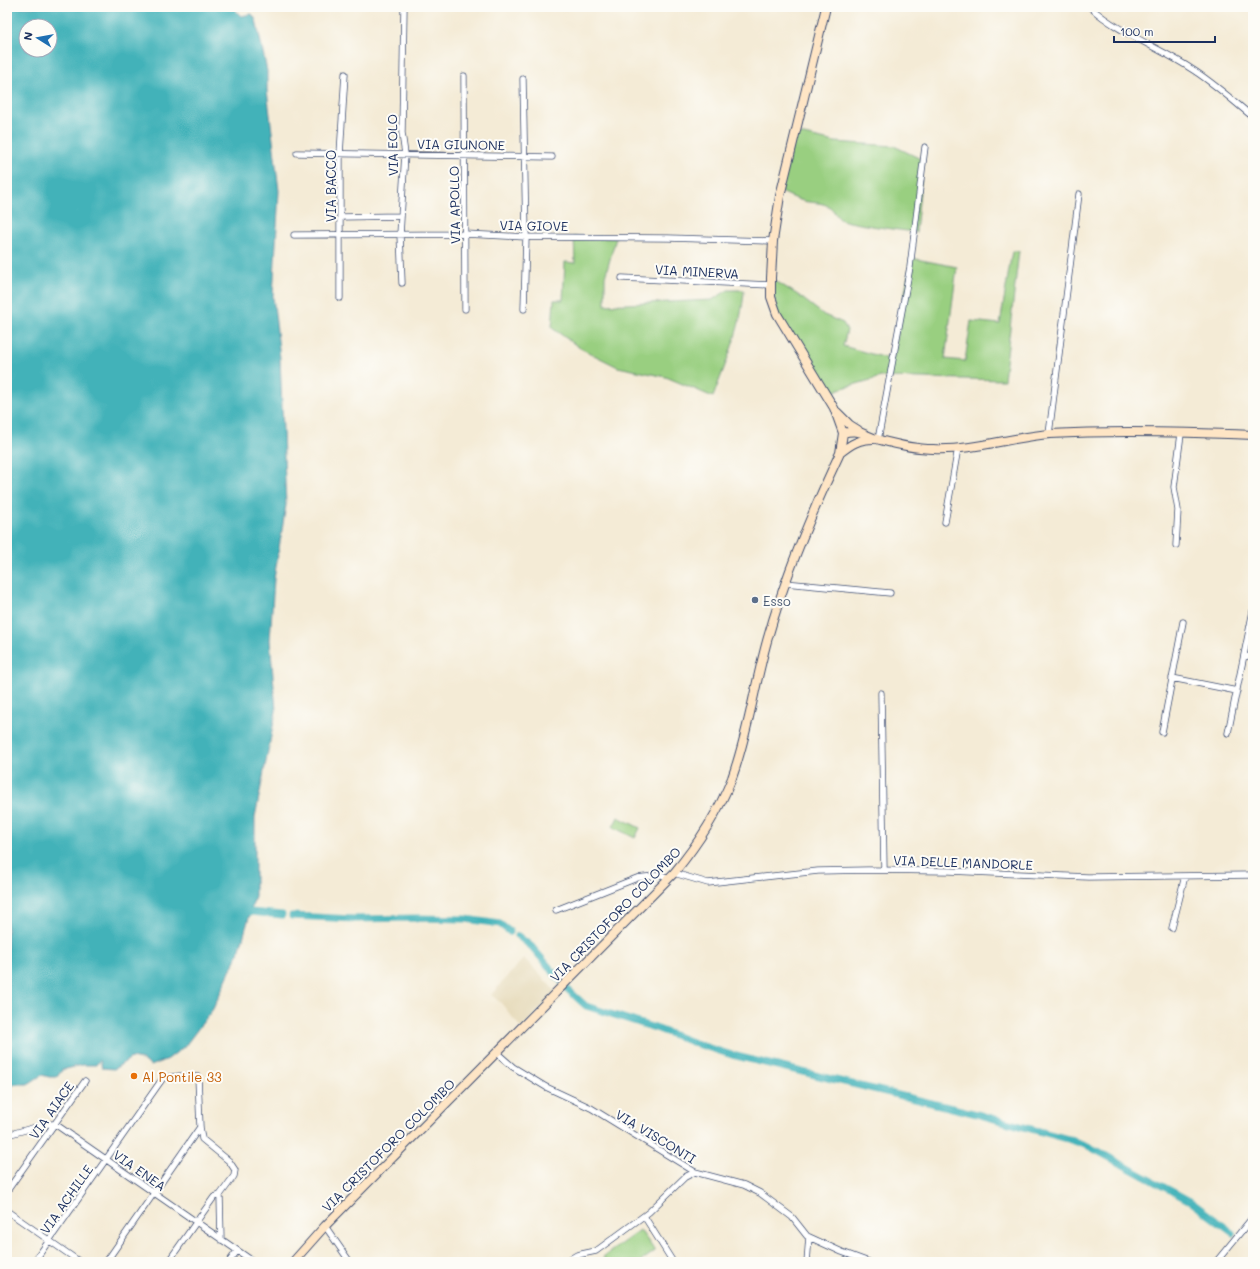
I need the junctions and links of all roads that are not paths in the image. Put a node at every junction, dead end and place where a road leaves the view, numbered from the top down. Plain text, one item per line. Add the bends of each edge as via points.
1 (404, 7) edge
2 (826, 7) edge
3 (1093, 8) edge
4 (345, 74) dead end
5 (464, 76) dead end
6 (524, 79) dead end
7 (1253, 117) edge
8 (925, 147) dead end
9 (297, 153) dead end
10 (340, 154) junction
11 (405, 154) junction
12 (464, 155) junction
13 (525, 156) junction
14 (552, 157) dead end
15 (1078, 194) dead end
16 (401, 216) junction
17 (340, 217) junction
18 (400, 234) junction
19 (466, 234) junction
20 (294, 236) dead end
21 (340, 236) junction
22 (526, 237) junction
23 (773, 241) junction
24 (622, 278) dead end
25 (402, 283) dead end
26 (771, 285) junction
27 (340, 298) dead end
28 (524, 309) dead end
29 (465, 310) dead end
30 (834, 408) junction
31 (843, 433) junction
32 (1049, 434) junction
33 (1181, 434) junction
34 (861, 435) junction
35 (1253, 435) edge
36 (876, 439) junction
37 (958, 448) junction
38 (840, 453) junction
39 (945, 522) dead end
40 (1176, 545) dead end
41 (785, 583) junction
42 (890, 593) dead end
43 (1253, 611) edge
44 (1183, 622) dead end
45 (1244, 656) junction
46 (1253, 657) edge
47 (1172, 678) junction
48 (1237, 692) junction
49 (881, 693) dead end
50 (1162, 732) dead end
51 (1228, 733) dead end
52 (884, 870) junction
53 (1253, 875) edge
54 (672, 876) junction
55 (1185, 876) junction
56 (556, 910) dead end
57 (1172, 928) dead end
58 (497, 1053) junction
59 (85, 1081) dead end
60 (55, 1124) junction
61 (200, 1127) junction
62 (7, 1135) edge
63 (107, 1159) junction
64 (695, 1172) junction
65 (7, 1191) edge
66 (155, 1193) junction
67 (220, 1195) junction
68 (7, 1211) edge
69 (644, 1216) junction
70 (1253, 1217) edge
71 (195, 1223) junction
72 (325, 1226) junction
73 (809, 1237) junction
74 (221, 1240) junction
75 (50, 1241) junction
76 (237, 1251) junction
77 (34, 1262) edge
78 (80, 1262) edge
79 (106, 1262) edge
80 (168, 1262) edge
81 (229, 1262) edge
82 (254, 1262) edge
83 (293, 1262) edge
84 (350, 1262) edge
85 (565, 1262) edge
86 (673, 1262) edge
87 (807, 1262) edge
88 (869, 1262) edge
89 (1216, 1262) edge

1 - 11 street, VIA EOLO via 402,133
2 - 23 main road via 780,196
3 - 7 street via 1160,52 1205,77
4 - 10 street, VIA BACCO
5 - 12 street, VIA APOLLO
6 - 13 street
8 - 36 street via 911,258
9 - 10 street, VIA GIUNONE
10 - 11 street, VIA GIUNONE
10 - 17 street, VIA BACCO
11 - 12 street, VIA GIUNONE
11 - 16 street, VIA EOLO
12 - 13 street, VIA GIUNONE
12 - 19 street, VIA APOLLO
13 - 14 street, VIA GIUNONE
13 - 22 street
15 - 32 street
16 - 17 street
16 - 18 street, VIA EOLO
17 - 21 street, VIA BACCO
18 - 19 street, VIA GIOVE
18 - 21 street, VIA GIOVE
18 - 25 street, VIA EOLO
19 - 22 street, VIA GIOVE
19 - 29 street, VIA APOLLO
20 - 21 street, VIA GIOVE
21 - 27 street, VIA BACCO
22 - 23 street, VIA GIOVE
22 - 28 street
23 - 26 main road
24 - 26 street, VIA MINERVA
26 - 30 main road via 771,297 777,314
30 - 31 main road
30 - 34 main road
31 - 34 main road via 852,430
31 - 38 main road, VIA CRISTOFORO COLOMBO
32 - 33 main road
32 - 37 main road
33 - 35 main road
33 - 40 street via 1174,487 1178,510
34 - 36 main road
34 - 38 main road
36 - 37 main road via 914,448
37 - 39 street
38 - 41 main road, VIA CRISTOFORO COLOMBO via 810,517
41 - 42 street
41 - 54 main road, VIA CRISTOFORO COLOMBO via 768,636 732,777 704,833
43 - 45 street
44 - 47 street
45 - 46 street
45 - 48 street
47 - 48 street
47 - 50 street
48 - 51 street
49 - 52 street
52 - 54 street, VIA DELLE MANDORLE via 818,871 708,883
52 - 55 street, VIA DELLE MANDORLE via 1088,878
53 - 55 street, VIA DELLE MANDORLE
54 - 56 street, VIA DELLE MANDORLE via 659,874 637,878
54 - 58 main road, VIA CRISTOFORO COLOMBO
55 - 57 street
58 - 64 street, VIA VISCONTI via 513,1067 546,1088 591,1108
58 - 72 main road, VIA CRISTOFORO COLOMBO
59 - 60 street, VIA AIACE
60 - 62 street via 46,1124
60 - 63 street, VIA ENEA
60 - 65 street, VIA AIACE
61 - 63 street, VIA ACHILLE via 198,1077 163,1078
61 - 66 street
61 - 67 street via 202,1139 229,1161 235,1170 234,1176
63 - 66 street, VIA ENEA
63 - 75 street, VIA ACHILLE
64 - 69 street via 685,1177
64 - 73 street, VIA VISCONTI via 744,1185 760,1193 792,1217
66 - 71 street, VIA ENEA
66 - 79 street
67 - 71 street via 214,1197
67 - 74 street
68 - 75 street
69 - 85 street via 596,1251 577,1255
69 - 86 street
70 - 89 street
71 - 74 street, VIA ENEA
71 - 80 street
72 - 83 main road, VIA CRISTOFORO COLOMBO
72 - 84 street
73 - 87 street
73 - 88 street, VIA VISCONTI
74 - 76 street, VIA ENEA
75 - 77 street, VIA ACHILLE
75 - 78 street
76 - 81 street
76 - 82 street, VIA ENEA

